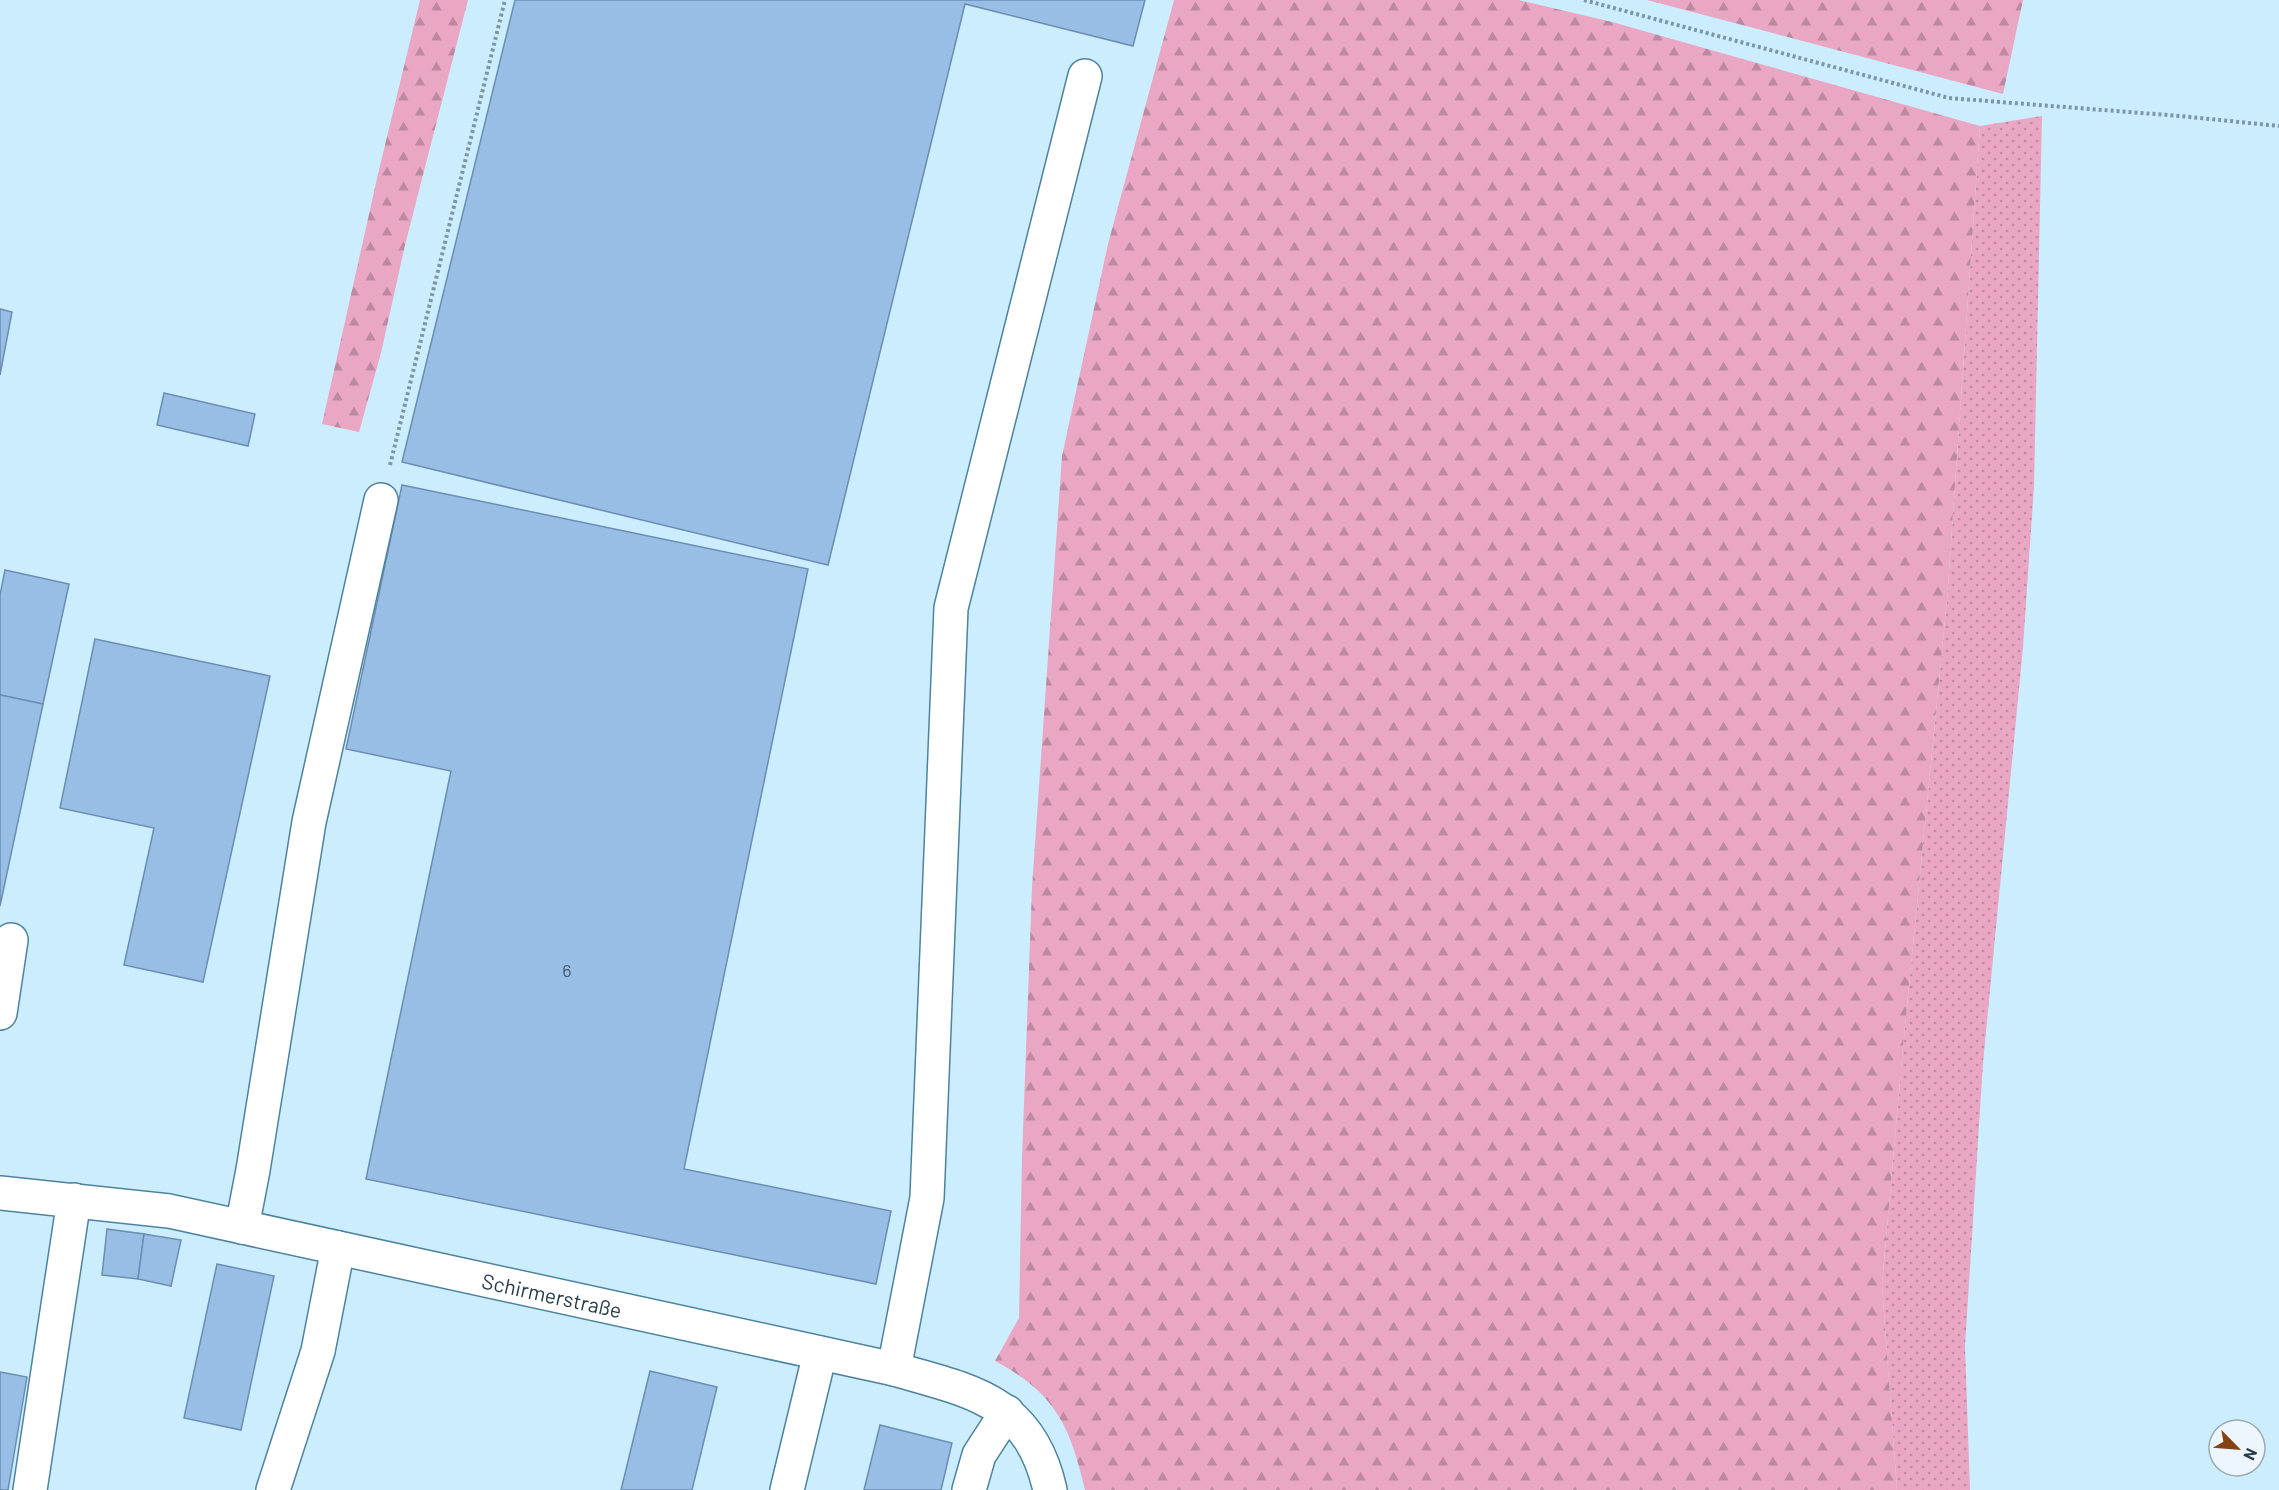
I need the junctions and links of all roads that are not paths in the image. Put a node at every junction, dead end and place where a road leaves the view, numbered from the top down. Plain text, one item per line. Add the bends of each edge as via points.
1 (1085, 76) dead end
2 (381, 500) road end
3 (11, 940) dead end
4 (0, 1013) edge
5 (0, 1193) edge
6 (74, 1200) junction
7 (242, 1227) junction
8 (338, 1248) junction
9 (820, 1353) junction
10 (894, 1369) junction
11 (1007, 1412) junction
12 (30, 1490) edge
13 (273, 1490) edge
14 (787, 1490) edge
15 (969, 1490) edge
16 (1050, 1490) edge

1 - 10 street via 951,608 927,1198
2 - 7 street via 309,822
3 - 4 street
5 - 6 street, Schirmerstraße
6 - 7 street, Schirmerstraße via 169,1211
6 - 12 street
7 - 8 street, Schirmerstraße
8 - 9 street, Schirmerstraße
8 - 13 street via 318,1351
9 - 10 street, Schirmerstraße
9 - 14 street
10 - 11 street, Schirmerstraße via 967,1390
11 - 15 street via 979,1455
11 - 16 street, Schirmerstraße via 1028,1433 1046,1471

